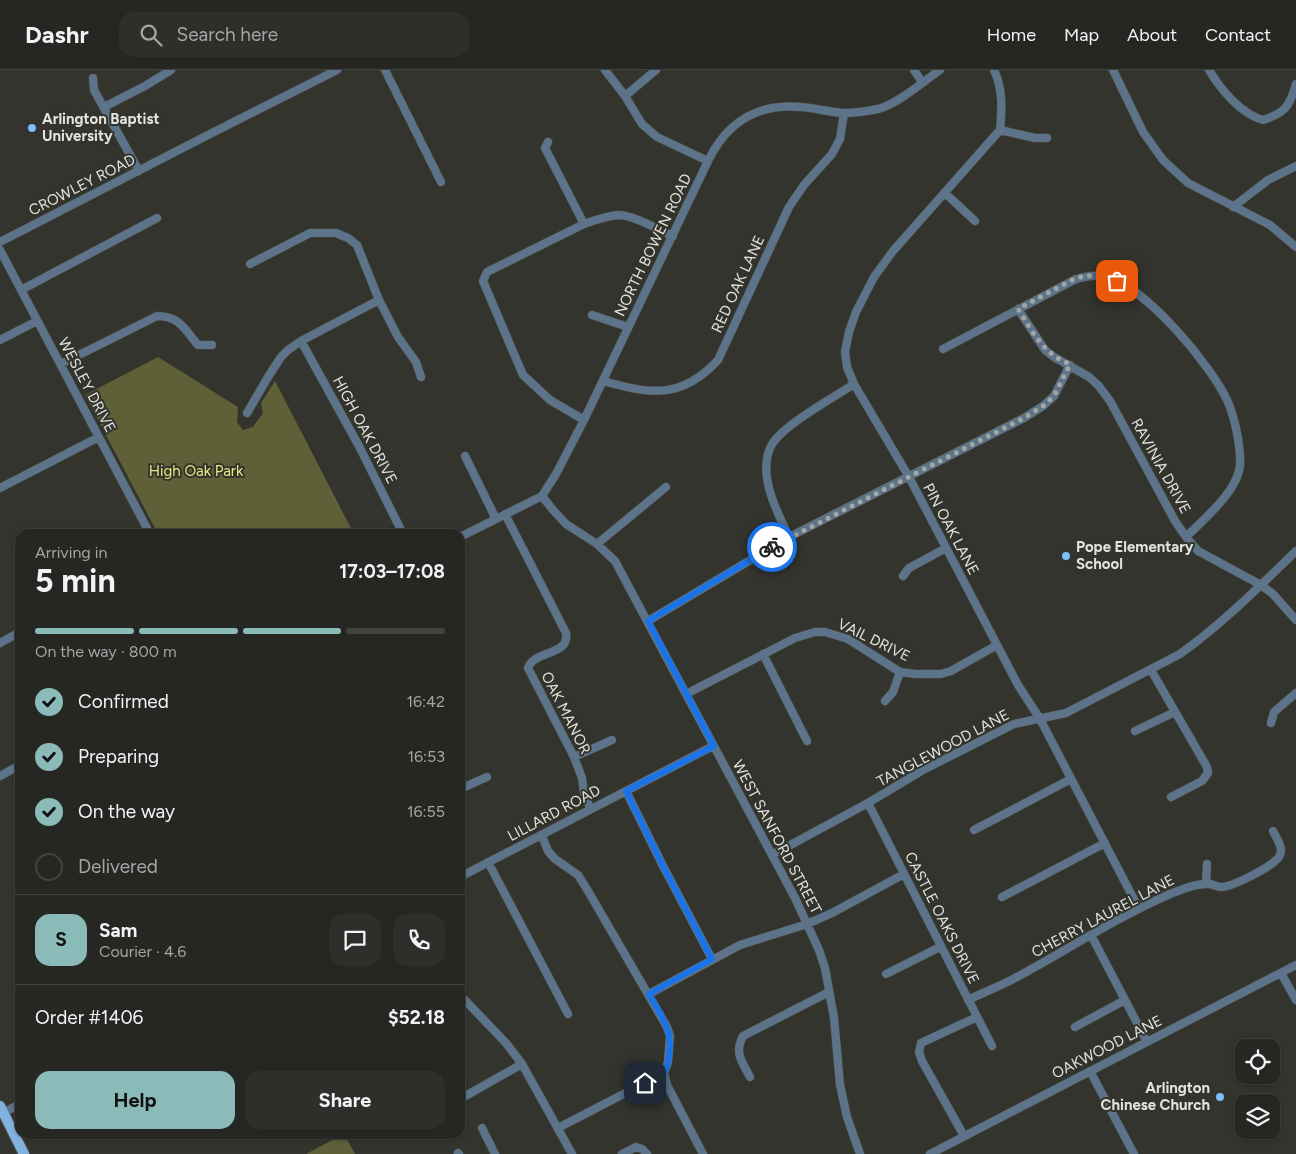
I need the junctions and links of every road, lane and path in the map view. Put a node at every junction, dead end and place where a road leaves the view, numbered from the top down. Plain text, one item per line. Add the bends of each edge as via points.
1 (171, 70) edge
2 (337, 70) edge
3 (385, 70) edge
4 (605, 70) edge
5 (656, 70) edge
6 (914, 70) edge
7 (940, 70) edge
8 (994, 70) edge
9 (1113, 70) edge
10 (1209, 70) edge
11 (93, 78) dead end
12 (922, 82) junction
13 (1296, 84) edge
14 (624, 96) junction
15 (104, 107) junction
16 (844, 113) junction
17 (1000, 130) junction
18 (1047, 138) dead end
19 (548, 142) dead end
20 (708, 161) junction
21 (1296, 166) edge
22 (138, 171) junction
23 (441, 182) dead end
24 (945, 193) junction
25 (1233, 206) junction
26 (157, 218) dead end
27 (976, 221) dead end
28 (584, 224) junction
29 (673, 236) junction
30 (0, 242) edge
31 (1296, 247) edge
32 (0, 250) edge
33 (250, 264) dead end
34 (21, 290) junction
35 (380, 300) junction
36 (1018, 309) junction
37 (592, 315) dead end
38 (38, 321) junction
39 (628, 327) junction
40 (0, 340) edge
41 (301, 341) junction
42 (212, 345) dead end
43 (943, 348) dead end
44 (61, 364) junction
45 (1070, 364) junction
46 (420, 377) dead end
47 (602, 381) junction
48 (854, 384) junction
49 (247, 413) dead end
50 (584, 420) junction
51 (99, 438) junction
52 (464, 456) dead end
53 (909, 477) junction
54 (666, 487) dead end
55 (0, 488) edge
56 (542, 496) junction
57 (505, 514) junction
58 (496, 519) junction
59 (147, 529) edge
60 (400, 529) edge
61 (465, 535) edge
62 (789, 537) junction
63 (1186, 537) junction
64 (597, 544) junction
65 (946, 548) junction
66 (1296, 551) edge
67 (903, 576) dead end
68 (1261, 585) junction
69 (1296, 620) edge
70 (648, 621) junction
71 (15, 635) edge
72 (0, 643) edge
73 (997, 645) junction
74 (763, 654) junction
75 (1151, 670) junction
76 (900, 672) junction
77 (1296, 693) edge
78 (686, 694) junction
79 (885, 701) dead end
80 (1175, 712) junction
81 (1040, 718) junction
82 (1271, 723) dead end
83 (1135, 732) dead end
84 (612, 740) dead end
85 (807, 741) dead end
86 (714, 746) junction
87 (574, 757) junction
88 (15, 768) edge
89 (0, 776) edge
90 (487, 777) dead end
91 (1071, 779) junction
92 (465, 787) edge
93 (626, 791) junction
94 (1171, 797) dead end
95 (868, 803) junction
96 (590, 808) junction
97 (974, 830) dead end
98 (1273, 831) dead end
99 (542, 836) junction
100 (1105, 843) junction
101 (772, 855) junction
102 (488, 862) junction
103 (1207, 864) dead end
104 (465, 874) edge
105 (904, 874) junction
106 (1206, 884) junction
107 (1002, 896) dead end
108 (1139, 909) junction
109 (807, 924) junction
110 (1092, 935) junction
111 (940, 947) junction
112 (712, 959) junction
113 (1296, 965) edge
114 (1282, 973) junction
115 (886, 974) dead end
116 (829, 992) junction
117 (649, 994) junction
118 (465, 1000) edge
119 (968, 1000) junction
120 (1125, 1000) junction
121 (1296, 1000) edge
122 (568, 1014) dead end
123 (977, 1016) junction
124 (1075, 1027) dead end
125 (1147, 1042) junction
126 (992, 1046) dead end
127 (522, 1064) junction
128 (1090, 1071) junction
129 (664, 1073) junction
130 (750, 1077) dead end
131 (465, 1096) edge
132 (15, 1105) edge
133 (2, 1109) edge
134 (482, 1128) dead end
135 (558, 1128) junction
136 (15, 1136) edge
137 (964, 1136) junction
138 (17, 1139) edge
139 (24, 1154) edge
140 (494, 1154) edge
141 (572, 1154) edge
142 (622, 1154) edge
143 (647, 1154) edge
144 (703, 1154) edge
145 (860, 1154) edge
146 (930, 1154) edge
147 (1134, 1154) edge

1 - 15 street
2 - 22 street, CROWLEY ROAD
3 - 23 street
4 - 14 street
5 - 14 street
6 - 12 street
7 - 12 street, NORTH BOWEN ROAD
8 - 17 street via 999,81
9 - 25 street via 1143,132 1163,160 1188,183
10 - 13 street via 1234,101 1250,115 1264,120 1282,113 1289,105
11 - 15 street via 94,90
12 - 16 street, NORTH BOWEN ROAD via 879,109
14 - 20 street via 642,124 657,137
15 - 22 street
16 - 20 street, NORTH BOWEN ROAD via 802,107 768,109 736,124 724,134
16 - 47 street, RED OAK LANE via 840,139 832,154 789,206 718,360 691,382 673,389 656,392 638,390
17 - 18 street
17 - 24 street, PIN OAK LANE
19 - 28 street via 545,148
20 - 29 street, NORTH BOWEN ROAD
21 - 25 street via 1268,180
22 - 30 street, CROWLEY ROAD
24 - 27 street
24 - 48 street, PIN OAK LANE via 893,251 874,277 856,312 845,352
25 - 31 street via 1270,225
26 - 34 street
28 - 29 street via 620,215
28 - 50 street via 487,272 483,281 524,375 550,400
29 - 39 street, NORTH BOWEN ROAD
32 - 34 street, WESLEY DRIVE
33 - 35 street via 310,233 336,232 357,246
34 - 38 street, WESLEY DRIVE
35 - 41 street
35 - 46 street via 398,338 416,362
36 - 43 street
36 - 45 street, RAVINIA DRIVE via 1046,350
36 - 63 street via 1076,278 1106,277 1126,285 1175,328 1211,373 1233,415 1240,466 1218,504
37 - 39 street
38 - 40 street
38 - 44 street, WESLEY DRIVE
39 - 47 street, NORTH BOWEN ROAD
41 - 49 street via 281,357
41 - 60 street, HIGH OAK DRIVE via 360,448
42 - 44 street via 198,345 176,319 157,316
44 - 51 street, WESLEY DRIVE
45 - 53 street via 1054,396 1043,406
45 - 63 street, RAVINIA DRIVE via 1098,385 1110,401
47 - 50 street, NORTH BOWEN ROAD
48 - 53 street, PIN OAK LANE
48 - 62 street via 782,432 772,444 768,460 770,493
50 - 56 street, NORTH BOWEN ROAD
51 - 55 street
51 - 59 street, WESLEY DRIVE
52 - 58 street
53 - 62 street
53 - 65 street, PIN OAK LANE
54 - 64 street
56 - 57 street
56 - 64 street, WEST SANFORD STREET via 566,524
57 - 58 street
57 - 87 street, OAK MANOR via 566,633 563,646 534,660 528,668
58 - 61 street
62 - 70 street
63 - 68 street, RAVINIA DRIVE via 1198,551
64 - 70 street, WEST SANFORD STREET via 615,561
65 - 67 street via 909,568
65 - 73 street, PIN OAK LANE
66 - 68 street, TANGLEWOOD LANE
68 - 69 street, RAVINIA DRIVE
68 - 75 street, TANGLEWOOD LANE via 1195,644
70 - 78 street, WEST SANFORD STREET
71 - 72 street
73 - 76 street, VAIL DRIVE via 952,671 941,674
73 - 81 street, PIN OAK LANE
74 - 76 street, VAIL DRIVE via 795,638 825,632 848,639
74 - 78 street, VAIL DRIVE
74 - 85 street
75 - 80 street
75 - 81 street, TANGLEWOOD LANE via 1066,713
76 - 79 street via 893,692
77 - 82 street via 1274,712
78 - 86 street, WEST SANFORD STREET
80 - 83 street
80 - 94 street via 1208,773 1202,781
81 - 91 street, PIN OAK LANE
81 - 95 street, TANGLEWOOD LANE via 1014,724 923,770
84 - 87 street
86 - 93 street, LILLARD ROAD
86 - 101 street, WEST SANFORD STREET
87 - 96 street, OAK MANOR
88 - 89 street
90 - 92 street
91 - 97 street
91 - 100 street, PIN OAK LANE
93 - 96 street, LILLARD ROAD
93 - 112 street
95 - 101 street, TANGLEWOOD LANE
95 - 105 street, CASTLE OAKS DRIVE
96 - 99 street, LILLARD ROAD
98 - 106 street, CHERRY LAUREL LANE via 1281,846 1278,860 1232,884 1222,887
99 - 102 street, LILLARD ROAD
99 - 117 street via 555,859 578,875
100 - 107 street
100 - 108 street, PIN OAK LANE
101 - 109 street, WEST SANFORD STREET
102 - 104 street, LILLARD ROAD
102 - 122 street
103 - 106 street
105 - 109 street
105 - 111 street, CASTLE OAKS DRIVE
106 - 108 street, CHERRY LAUREL LANE via 1182,889
108 - 110 street, CHERRY LAUREL LANE
109 - 112 street via 740,945
109 - 116 street, WEST SANFORD STREET via 825,968
110 - 119 street, CHERRY LAUREL LANE via 1014,979
110 - 120 street
111 - 115 street
111 - 119 street, CASTLE OAKS DRIVE
112 - 117 street
113 - 114 street, OAKWOOD LANE
114 - 121 street
114 - 125 street, OAKWOOD LANE
116 - 130 street via 743,1036 738,1053
116 - 145 street, WEST SANFORD STREET via 840,1084
117 - 129 street via 670,1036
118 - 127 street
119 - 123 street, CASTLE OAKS DRIVE
120 - 124 street
120 - 125 street
123 - 126 street, CASTLE OAKS DRIVE
123 - 137 street via 921,1043 919,1052
125 - 128 street, OAKWOOD LANE
127 - 131 street
127 - 135 street
128 - 137 street, OAKWOOD LANE
128 - 147 street
129 - 135 street
129 - 144 street via 667,1085
132 - 133 street
133 - 136 main road
134 - 140 street
135 - 141 street
137 - 146 street, OAKWOOD LANE
138 - 139 main road
142 - 143 street via 636,1147

